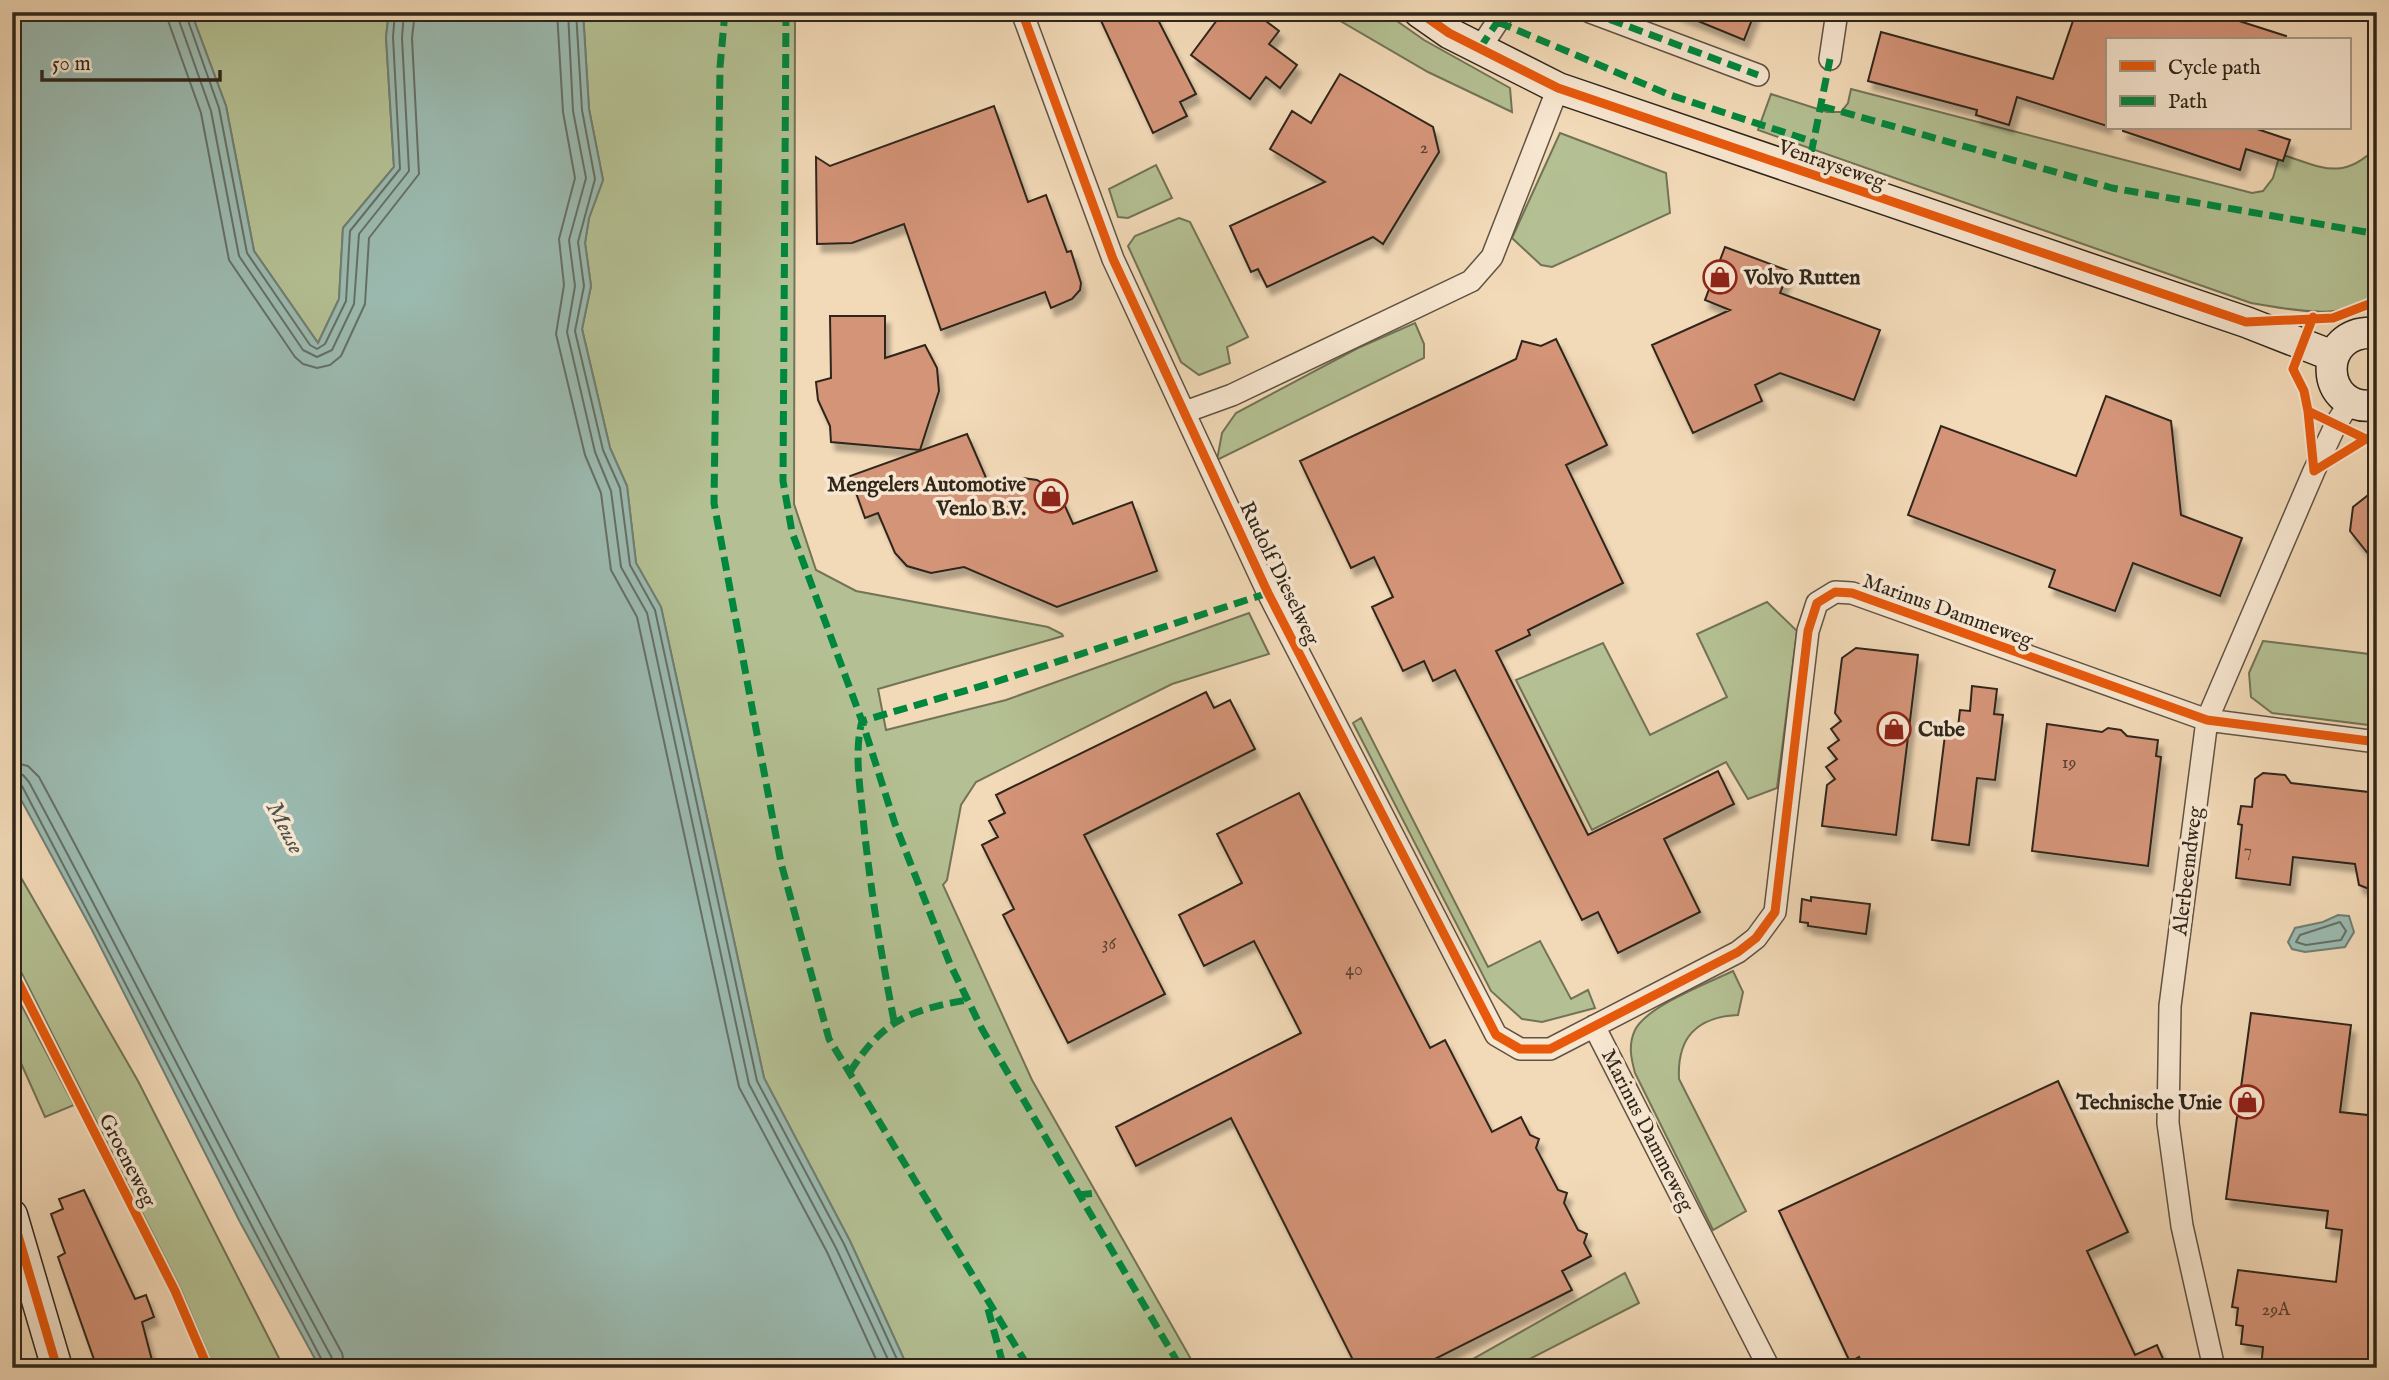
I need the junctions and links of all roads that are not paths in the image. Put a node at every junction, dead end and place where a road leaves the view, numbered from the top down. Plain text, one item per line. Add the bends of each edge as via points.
1 (1022, 12) edge
2 (1419, 12) edge
3 (1504, 12) edge
4 (1590, 12) edge
5 (1837, 12) edge
6 (1480, 48) junction
7 (1830, 59) dead end
8 (1758, 75) dead end
9 (1558, 88) junction
10 (2377, 333) edge
11 (2333, 356) junction
12 (2363, 403) edge
13 (1185, 412) junction
14 (2207, 720) junction
15 (2377, 742) edge
16 (1594, 1026) junction
17 (12, 1215) edge
18 (57, 1368) edge
19 (1769, 1368) edge
20 (2214, 1368) edge

1 - 13 street, Rudolf Dieselweg via 1113,259
2 - 6 street, Venrayseweg
3 - 6 street
4 - 8 street
5 - 7 street
6 - 9 street, Venrayseweg
9 - 11 street, Venrayseweg via 2246,322
9 - 13 street via 1492,257 1471,281 1232,395
10 - 11 street via 2355,334
11 - 12 street via 2333,382
12 - 14 street, Alerbeemdweg via 2314,471
13 - 16 street, Rudolf Dieselweg via 1268,593 1496,1035 1520,1049 1550,1049
14 - 15 street, Marinus Dammeweg
14 - 16 street, Marinus Dammeweg via 1852,593 1835,592 1817,603 1808,631 1775,912 1756,938 1738,952
14 - 20 street, Alerbeemdweg via 2169,1006 2168,1123 2182,1226
16 - 19 street, Marinus Dammeweg
17 - 18 street

